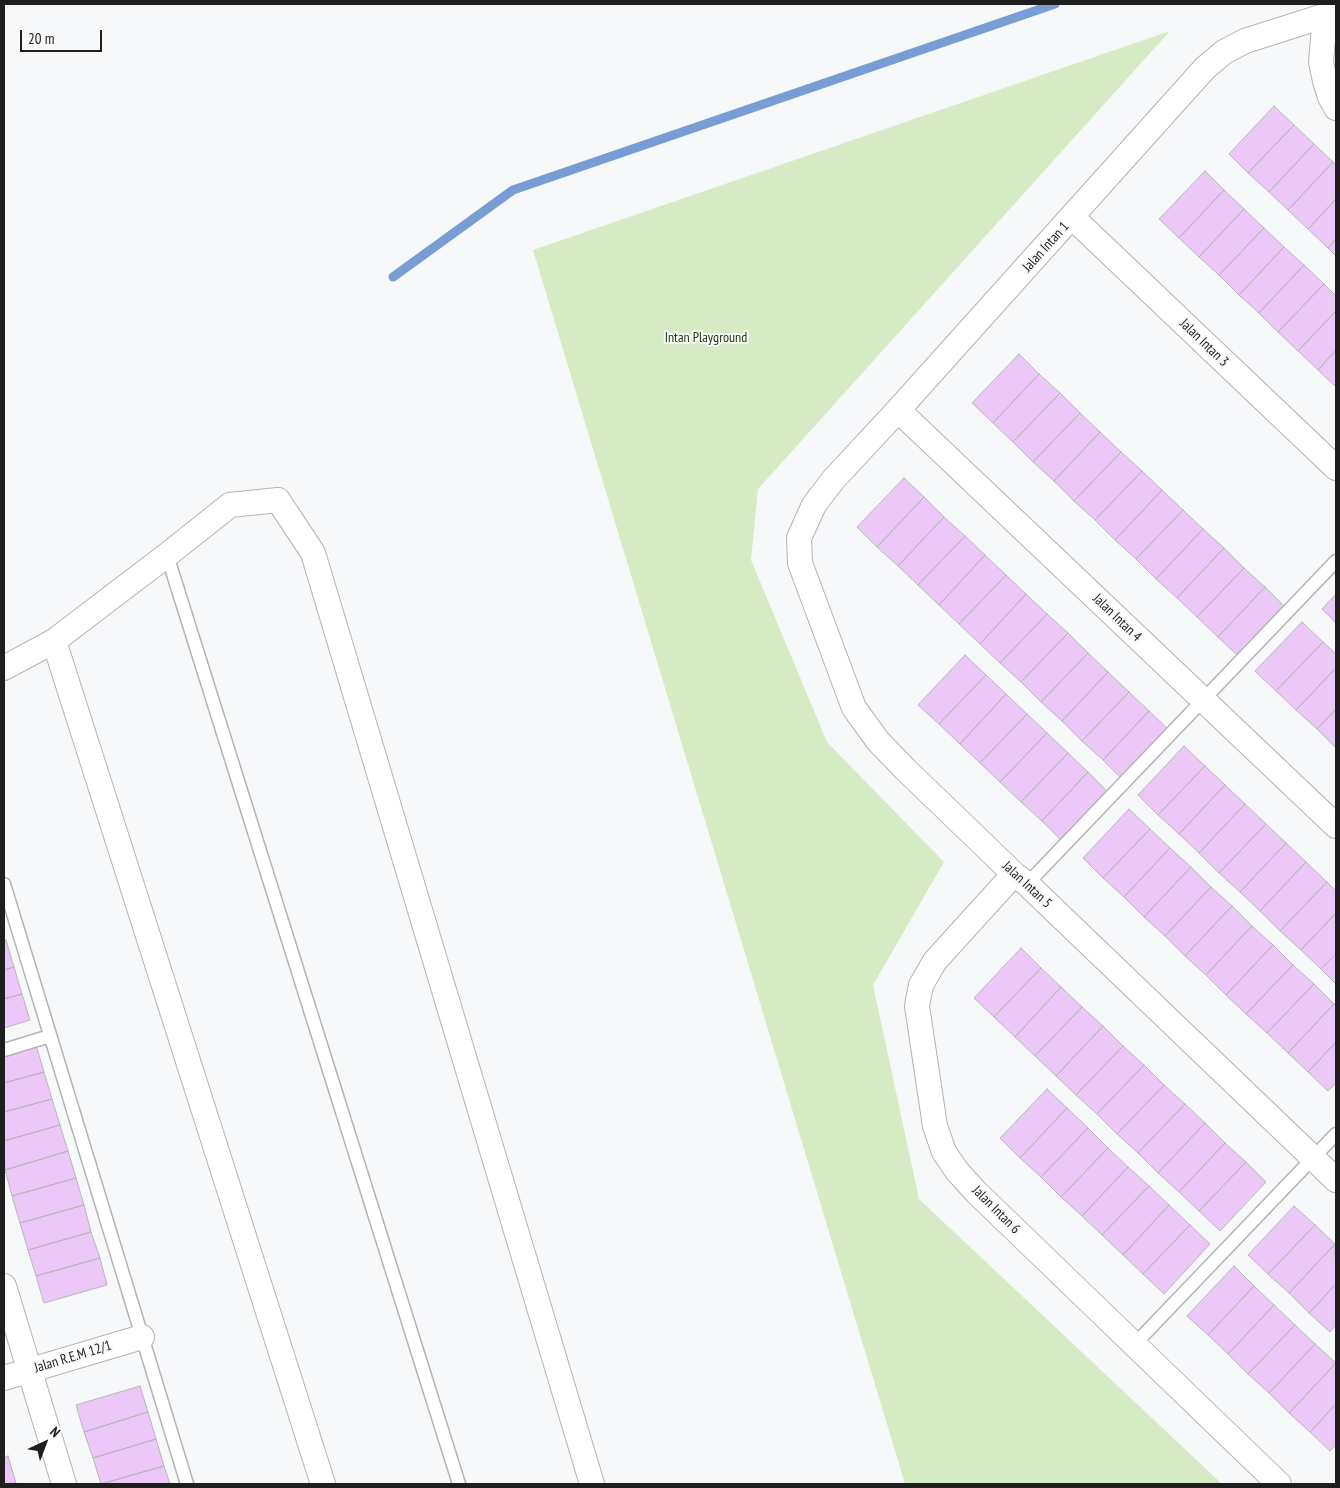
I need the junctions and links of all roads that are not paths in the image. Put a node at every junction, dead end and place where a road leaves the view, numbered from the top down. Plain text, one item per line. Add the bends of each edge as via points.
1 (1330, 14) edge
2 (1336, 108) edge
3 (1072, 217) junction
4 (898, 410) junction
5 (1336, 468) edge
6 (799, 538) joint
7 (167, 555) junction
8 (1336, 561) edge
9 (54, 641) junction
10 (4, 668) edge
11 (1203, 700) junction
12 (1336, 826) edge
13 (1021, 879) junction
14 (4, 884) edge
15 (50, 1036) junction
16 (4, 1050) edge
17 (1336, 1134) edge
18 (1314, 1158) junction
19 (1336, 1180) edge
20 (4, 1286) edge
21 (142, 1337) junction
22 (1134, 1345) junction
23 (29, 1370) junction
24 (4, 1378) edge
25 (64, 1484) edge
26 (187, 1484) edge
27 (324, 1484) edge
28 (459, 1484) edge
29 (592, 1484) edge
30 (1279, 1484) edge

1 - 2 street via 1322,62 1330,97
1 - 3 street, Jalan Intan 1 via 1224,52 1205,68
3 - 4 street, Jalan Intan 1
3 - 5 street, Jalan Intan 3
4 - 6 street, Jalan Intan 1 via 814,505
4 - 11 street, Jalan Intan 4
6 - 13 street, Jalan Intan 5 via 800,563 854,708 905,769
7 - 9 street
7 - 28 lane
7 - 29 street via 230,505 278,500 313,553
8 - 11 lane
9 - 10 street
9 - 27 street
11 - 12 street, Jalan Intan 4
11 - 13 lane
13 - 18 street, Jalan Intan 5
13 - 22 street, Jalan Intan 6 via 935,961 921,985 917,1006 936,1126 944,1152 976,1192
14 - 15 lane
15 - 16 lane
15 - 21 lane
17 - 18 lane
18 - 19 street, Jalan Intan 5
18 - 22 lane
20 - 23 street
21 - 23 street, Jalan R.E.M 12/1
21 - 26 lane
22 - 30 street, Jalan Intan 6
23 - 24 street, Jalan R.E.M 12/1
23 - 25 street

